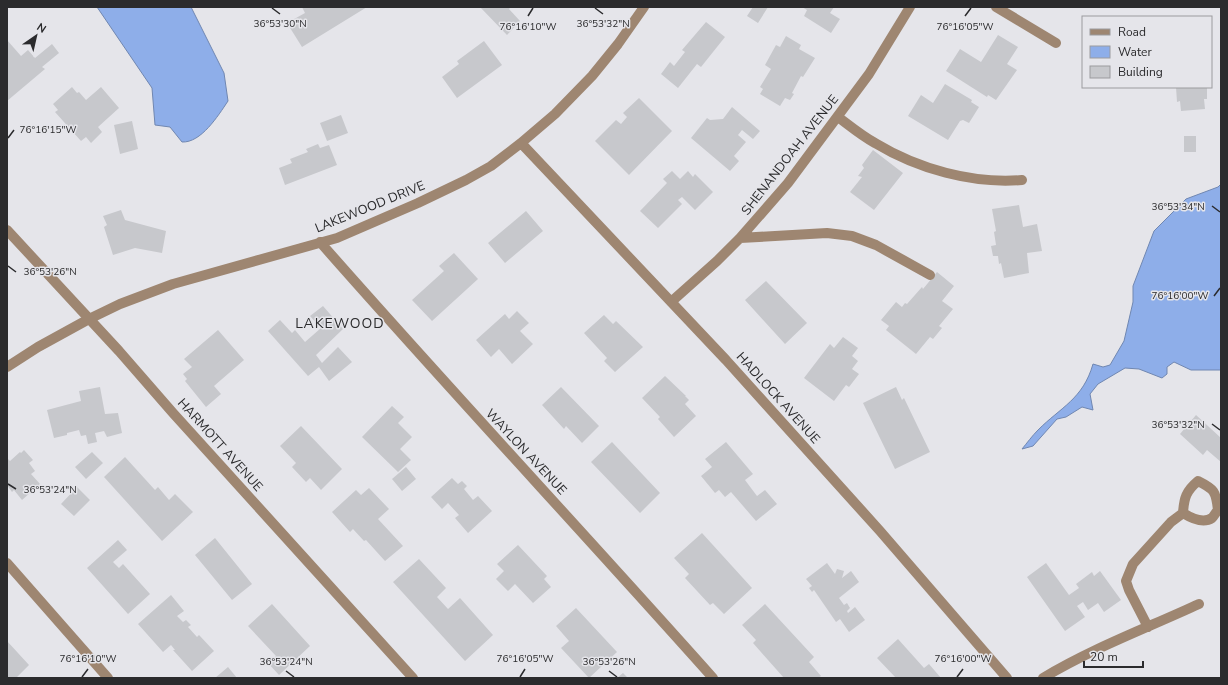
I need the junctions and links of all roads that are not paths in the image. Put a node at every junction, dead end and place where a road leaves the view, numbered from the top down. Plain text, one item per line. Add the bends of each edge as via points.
1 (644, 7) edge
2 (910, 7) edge
3 (996, 7) edge
4 (1056, 43) dead end
5 (838, 117) junction
6 (521, 143) junction
7 (1022, 180) dead end
8 (7, 230) edge
9 (740, 238) junction
10 (320, 242) junction
11 (930, 275) dead end
12 (671, 302) junction
13 (89, 319) junction
14 (7, 366) edge
15 (1183, 513) dead end
16 (7, 563) edge
17 (1199, 604) dead end
18 (1148, 627) junction
19 (108, 678) edge
20 (412, 678) edge
21 (713, 678) edge
22 (1007, 678) edge
23 (1043, 678) edge

1 - 6 street, LAKEWOOD DRIVE via 592,76 555,114
2 - 5 street, SHENANDOAH AVENUE via 869,74
3 - 4 street
5 - 7 street via 875,143 939,171 980,179
5 - 9 street, SHENANDOAH AVENUE via 788,183
6 - 10 street, LAKEWOOD DRIVE via 491,166 466,180 337,238
6 - 12 street, HADLOCK AVENUE
8 - 13 street, HARMOTT AVENUE
9 - 11 street via 827,233 852,236 876,245
9 - 12 street, SHENANDOAH AVENUE
10 - 13 street, LAKEWOOD DRIVE via 173,284
10 - 21 street, WAYLON AVENUE
12 - 22 street, HADLOCK AVENUE via 880,531
13 - 14 street, LAKEWOOD DRIVE
13 - 20 street, HARMOTT AVENUE
15 - 18 street via 1140,555 1128,573 1126,581 1129,590
16 - 19 street
17 - 18 street
18 - 23 street via 1063,666

